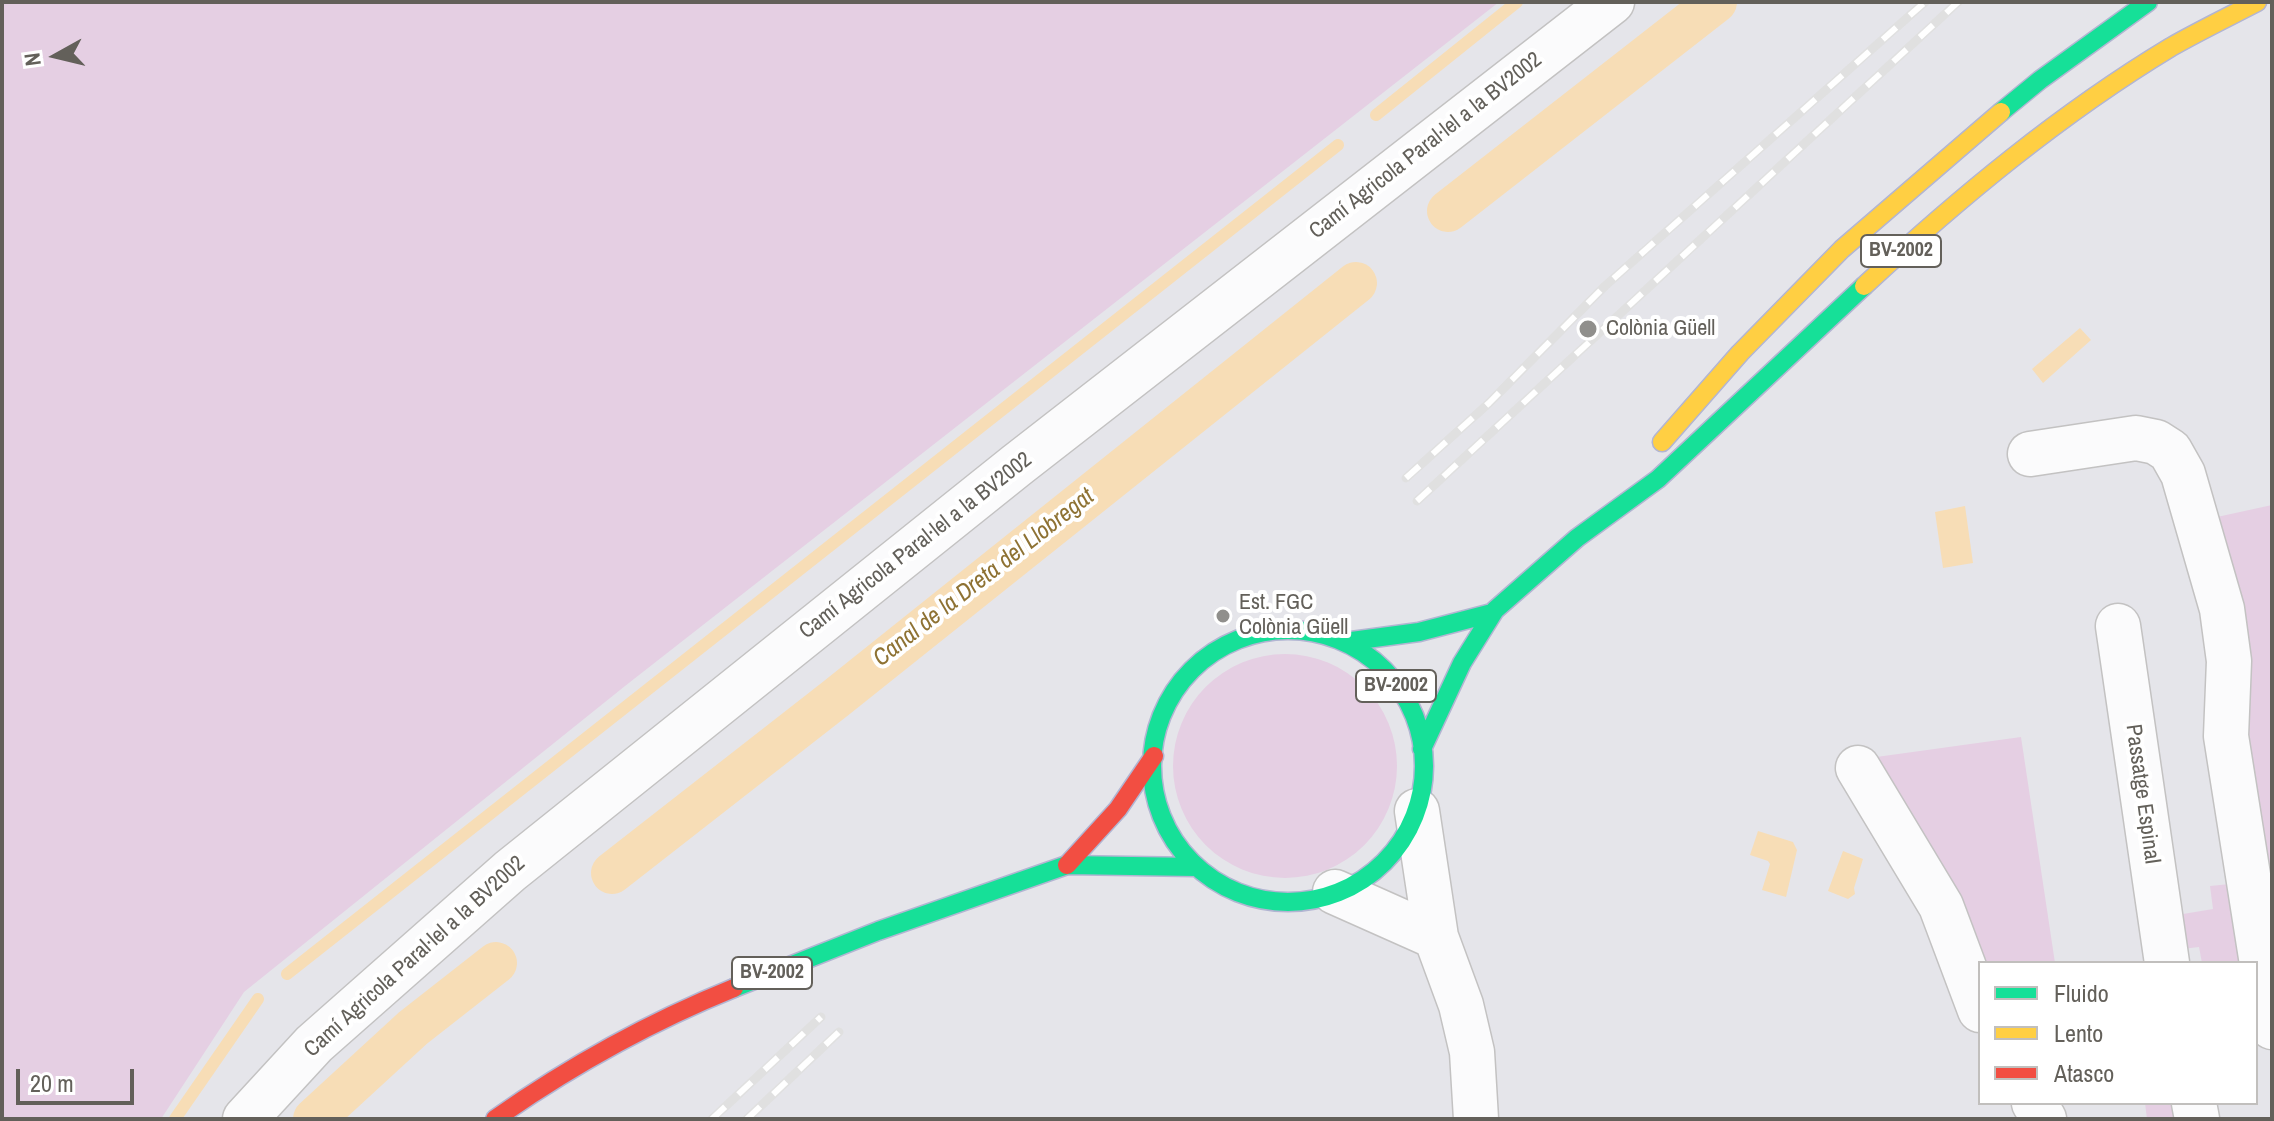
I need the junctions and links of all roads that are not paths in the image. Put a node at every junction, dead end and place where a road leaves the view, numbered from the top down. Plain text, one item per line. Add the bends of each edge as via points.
1 (1612, 2) edge
2 (2148, 2) edge
3 (2257, 2) edge
4 (2030, 454) dead end
5 (1575, 539) junction
6 (1492, 613) junction
7 (2118, 626) dead end
8 (1344, 642) junction
9 (1422, 749) junction
10 (1154, 756) junction
11 (1858, 768) dead end
12 (1417, 811) junction
13 (1067, 865) junction
14 (1196, 867) junction
15 (1335, 892) junction
16 (1436, 937) junction
17 (2167, 961) edge
18 (1978, 1005) edge
19 (2272, 1027) edge
20 (245, 1119) edge
21 (495, 1119) edge
22 (1476, 1119) edge

1 - 20 street, Camí Agricola Paral·lel a la BV2002 via 1017,465 521,861 314,1044
2 - 5 main road, BV-2002 via 2029,89 1842,249 1740,353
3 - 5 main road, BV-2002 via 2119,77 2052,125 1883,267 1666,473
4 - 19 street via 2136,438 2170,451 2183,474 2222,609 2229,661 2226,736
5 - 6 main road, BV-2002
6 - 8 main road, BV-2002 via 1427,632
6 - 9 main road, BV-2002
7 - 17 street, Passatge Espinal
8 - 9 main road, BV-2002 via 1389,673 1416,720
8 - 10 main road, BV-2002 via 1299,630 1269,631 1218,648 1178,684 1162,714
9 - 12 main road, BV-2002 via 1424,781
10 - 13 main road, BV-2002 via 1118,809
10 - 14 main road, BV-2002 via 1152,775 1163,821
11 - 18 street via 1941,906
12 - 15 main road, BV-2002 via 1379,868 1360,884
12 - 16 street
13 - 14 main road, BV-2002
13 - 21 main road, BV-2002 via 878,931 712,997 569,1070
14 - 15 main road, BV-2002 via 1242,894 1267,900
15 - 16 street
16 - 22 street via 1472,1052

